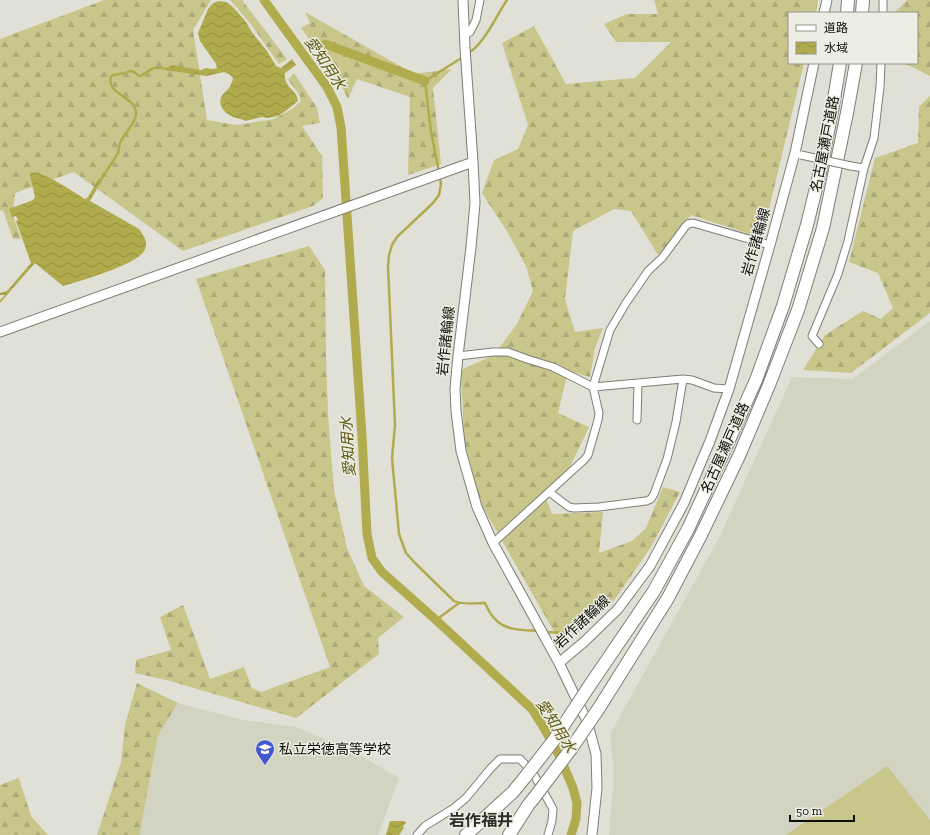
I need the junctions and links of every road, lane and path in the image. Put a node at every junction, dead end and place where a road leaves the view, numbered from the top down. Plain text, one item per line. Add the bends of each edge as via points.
1 (463, 0) edge
2 (480, 0) edge
3 (827, 0) edge
4 (848, 0) edge
5 (863, 0) edge
6 (883, 0) edge
7 (824, 12) edge
8 (847, 12) edge
9 (862, 12) edge
10 (883, 12) edge
11 (464, 35) junction
12 (814, 64) edge
13 (840, 64) edge
14 (856, 64) edge
15 (881, 64) edge
16 (798, 154) junction
17 (474, 162) junction
18 (864, 168) junction
19 (770, 245) junction
20 (0, 332) edge
21 (819, 344) dead end
22 (458, 356) junction
23 (682, 379) junction
24 (638, 383) junction
25 (593, 387) junction
26 (729, 389) junction
27 (638, 420) dead end
28 (549, 492) junction
29 (493, 543) junction
30 (558, 663) junction
31 (417, 835) edge
32 (466, 835) edge
33 (510, 835) edge
34 (548, 835) edge
35 (592, 835) edge

1 - 11 main road, 岩作諸輪線
2 - 11 street via 476,20 470,32
3 - 7 main road
4 - 8 highway
5 - 9 highway
6 - 10 street
11 - 17 main road, 岩作諸輪線
12 - 16 main road, 岩作諸輪線
13 - 32 highway, 名古屋瀬戸道路, bridge via 820,172 783,306 756,380 688,529 654,591 554,740 513,792
14 - 33 highway, 名古屋瀬戸道路, bridge via 823,228 798,310 770,385 739,456 668,598 599,708 531,801
15 - 18 street via 874,138
16 - 18 street, bridge
16 - 19 main road, 岩作諸輪線
17 - 20 main road
17 - 22 main road, 岩作諸輪線 via 475,203
18 - 21 street via 838,274 812,336
19 - 25 street via 693,223 688,224 662,258 648,271 610,330
19 - 26 main road, 岩作諸輪線
22 - 25 street via 508,352 553,367
22 - 29 main road, 岩作諸輪線 via 456,396 461,451 477,507
23 - 24 street
23 - 26 street via 714,388
23 - 28 street via 676,422 651,499 574,508
24 - 25 street
24 - 27 street
25 - 28 street via 599,412 588,455
26 - 30 main road, 岩作諸輪線 via 684,503 650,566 618,609
28 - 29 street
29 - 30 main road, 岩作諸輪線
30 - 35 main road, 岩作諸輪線 via 587,721 596,754 597,788
31 - 34 street via 424,826 466,798 500,758 512,758 520,759 528,766 553,809

